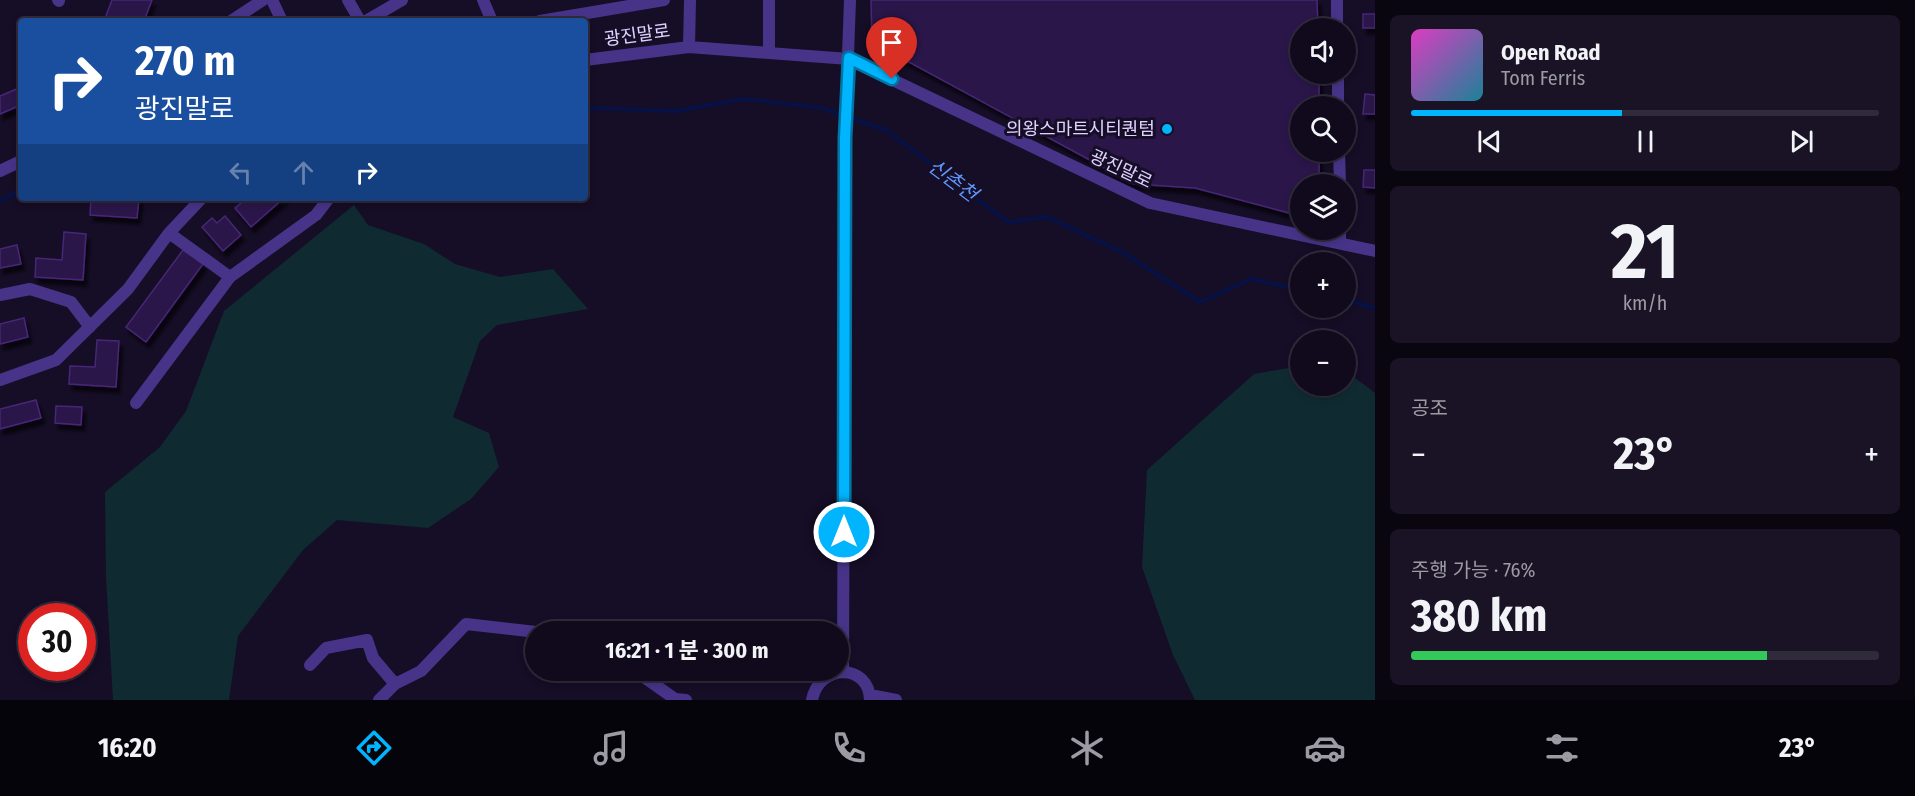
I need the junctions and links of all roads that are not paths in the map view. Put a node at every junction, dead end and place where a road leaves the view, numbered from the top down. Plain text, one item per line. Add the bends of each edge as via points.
1 (263, 0) edge
2 (272, 0) edge
3 (348, 0) edge
4 (402, 0) edge
5 (483, 0) edge
6 (664, 0) edge
7 (690, 0) edge
8 (769, 0) edge
9 (849, 0) edge
10 (1337, 0) edge
11 (236, 18) edge
12 (281, 18) edge
13 (358, 18) edge
14 (371, 18) edge
15 (491, 18) edge
16 (558, 18) edge
17 (1337, 18) edge
18 (689, 47) junction
19 (769, 53) junction
20 (849, 58) junction
21 (588, 60) edge
22 (18, 162) edge
23 (0, 171) edge
24 (199, 201) edge
25 (327, 201) edge
26 (1290, 227) edge
27 (169, 233) junction
28 (1350, 240) edge
29 (1375, 250) edge
30 (231, 277) junction
31 (0, 295) edge
32 (90, 327) junction
33 (0, 380) edge
34 (136, 403) dead end
35 (843, 621) edge
36 (525, 631) edge
37 (310, 665) dead end
38 (849, 674) edge
39 (650, 681) edge
40 (820, 681) edge
41 (395, 684) junction
42 (870, 697) edge
43 (379, 700) edge
44 (686, 700) edge
45 (812, 700) edge
46 (896, 700) edge

1 - 11 street
2 - 12 street
3 - 13 street
4 - 14 street
5 - 15 street
6 - 16 street
7 - 18 street
8 - 19 street
9 - 20 street
10 - 17 street
18 - 19 street, 광진말로
18 - 21 street, 광진말로
19 - 20 street, 광진말로
20 - 26 street, 광진말로 via 1150,203
20 - 35 street via 845,138
22 - 23 street
24 - 27 street
25 - 30 street via 316,215
27 - 30 street
27 - 32 street via 128,289
28 - 29 street, 광진말로
30 - 34 street
31 - 32 street via 30,289 71,302
32 - 33 street via 56,360
36 - 41 street via 466,624 421,671
37 - 41 street via 326,648 367,640 374,658
38 - 42 street via 860,678
39 - 44 street via 675,699
40 - 45 street
41 - 43 street
42 - 46 street

